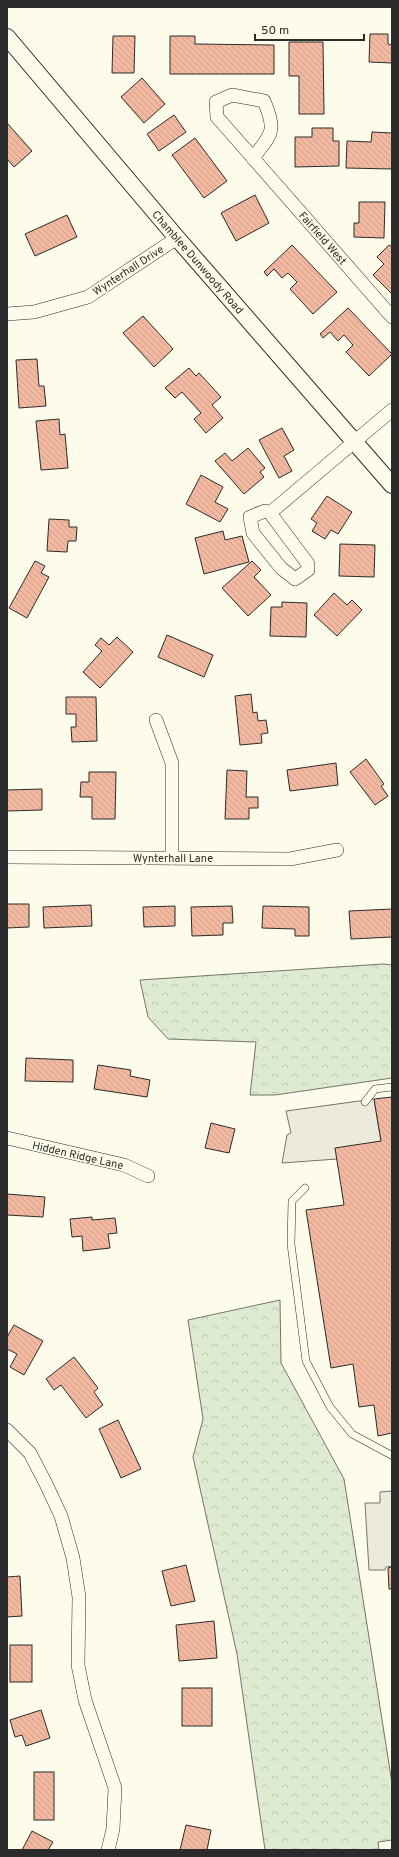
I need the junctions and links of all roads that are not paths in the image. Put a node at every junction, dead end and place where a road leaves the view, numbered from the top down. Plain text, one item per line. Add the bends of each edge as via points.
1 (7, 36) edge
2 (253, 158) junction
3 (177, 238) junction
4 (7, 314) edge
5 (392, 317) edge
6 (392, 410) edge
7 (355, 442) junction
8 (392, 485) edge
9 (270, 513) junction
10 (156, 720) dead end
11 (337, 850) dead end
12 (7, 857) edge
13 (172, 858) junction
14 (392, 1087) edge
15 (365, 1102) dead end
16 (7, 1138) edge
17 (148, 1176) dead end
18 (305, 1188) dead end
19 (7, 1430) edge
20 (391, 1455) dead end
21 (108, 1850) edge

1 - 3 street, Chamblee Dunwoody Road
2 - 2 street, Fairfield West via 271,134 272,118 264,101 232,95 216,102 217,117
2 - 5 street, Fairfield West
3 - 4 street, Wynterhall Drive via 88,297 34,312
3 - 7 street, Chamblee Dunwoody Road
6 - 7 street
7 - 8 street, Chamblee Dunwoody Road
7 - 9 street
9 - 9 street via 265,511 250,517 253,533 281,568 295,579 308,570 308,564
10 - 13 street via 172,763
11 - 13 street, Wynterhall Lane via 290,858
12 - 13 street, Wynterhall Lane
14 - 15 lane via 375,1089
16 - 17 street, Hidden Ridge Lane via 124,1165
18 - 20 lane via 292,1201 291,1244 306,1361 330,1407 352,1434
19 - 21 street via 30,1453 40,1472 61,1516 73,1558 79,1597 78,1666 83,1693 115,1788 113,1829

